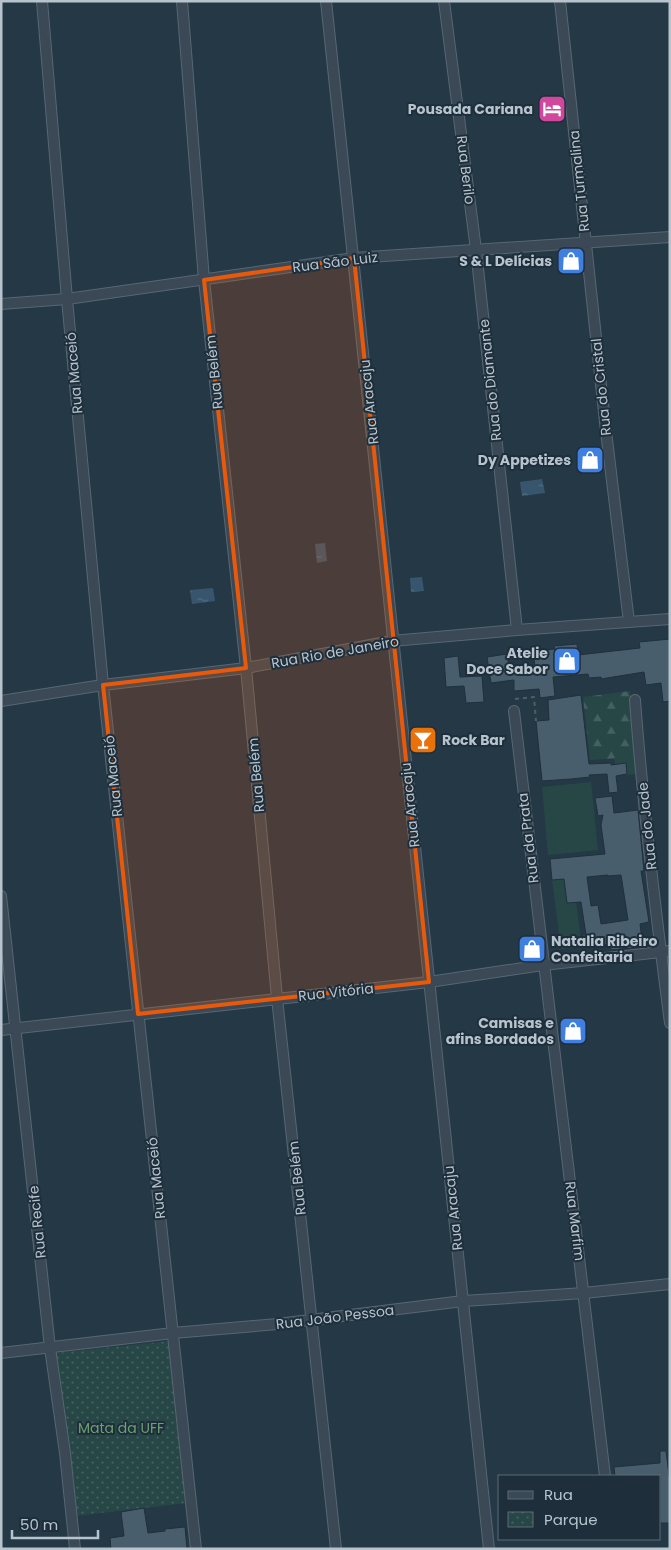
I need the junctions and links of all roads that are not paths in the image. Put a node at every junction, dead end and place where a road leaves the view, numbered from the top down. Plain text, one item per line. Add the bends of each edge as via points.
1 (42, 1) edge
2 (182, 1) edge
3 (326, 1) edge
4 (444, 1) edge
5 (560, 1) edge
6 (670, 237) edge
7 (586, 242) junction
8 (476, 250) junction
9 (354, 258) junction
10 (204, 280) junction
11 (67, 299) junction
12 (1, 304) edge
13 (670, 619) edge
14 (628, 622) junction
15 (517, 630) junction
16 (392, 641) junction
17 (246, 668) junction
18 (103, 685) junction
19 (636, 700) dead end
20 (1, 701) edge
21 (514, 711) road end
22 (1, 896) edge
23 (665, 952) edge
24 (543, 965) junction
25 (429, 982) junction
26 (277, 998) junction
27 (138, 1014) junction
28 (670, 1023) edge
29 (17, 1028) junction
30 (1, 1030) edge
31 (670, 1284) edge
32 (584, 1293) junction
33 (464, 1301) junction
34 (312, 1319) junction
35 (173, 1333) junction
36 (50, 1348) junction
37 (1, 1353) edge
38 (605, 1475) edge
39 (75, 1549) edge
40 (196, 1549) edge
41 (336, 1549) edge
42 (489, 1549) edge

1 - 11 street, Rua Maceió
2 - 10 street, Rua Belém
3 - 9 street, Rua Aracaju
4 - 8 street, Rua Berilo
5 - 7 street, Rua Turmalina
6 - 7 street, Rua São Luiz
7 - 8 street, Rua São Luiz
7 - 14 street, Rua do Cristal
8 - 9 street, Rua São Luiz
8 - 15 street, Rua do Diamante
9 - 10 street, Rua São Luiz
9 - 16 street, Rua Aracaju
10 - 11 street, Rua São Luiz
10 - 17 street, Rua Belém
11 - 12 street, Rua São Luiz
11 - 18 street, Rua Maceió
13 - 14 street, Rua Rio de Janeiro
14 - 15 street, Rua Rio de Janeiro
15 - 16 street, Rua Rio de Janeiro
16 - 17 street, Rua Rio de Janeiro
16 - 25 street, Rua Aracaju
17 - 18 street, Rua Rio de Janeiro
17 - 26 street, Rua Belém
18 - 20 street, Rua Rio de Janeiro
18 - 27 street, Rua Maceió
19 - 23 street, Rua do Jade via 639,755
21 - 24 street, Rua da Prata
22 - 29 street, Rua Recife
23 - 24 street, Rua Vitória
23 - 28 street, Rua do Jade
24 - 25 street, Rua Vitória
24 - 32 street, Rua Marfim
25 - 26 street, Rua Vitória
25 - 33 street, Rua Aracaju
26 - 27 street, Rua Vitória
26 - 34 street, Rua Belém
27 - 29 street, Rua Vitória
27 - 35 street, Rua Maceió
29 - 30 street, Rua Vitória
29 - 36 street, Rua Recife
31 - 32 street, Rua João Pessoa
32 - 33 street, Rua João Pessoa
32 - 38 street, Rua Marfim
33 - 34 street, Rua João Pessoa
33 - 42 street, Rua Aracaju
34 - 35 street, Rua João Pessoa
34 - 41 street, Rua Belém
35 - 36 street, Rua João Pessoa
35 - 40 street, Rua Maceió
36 - 37 street, Rua João Pessoa
36 - 39 street, Rua Recife

